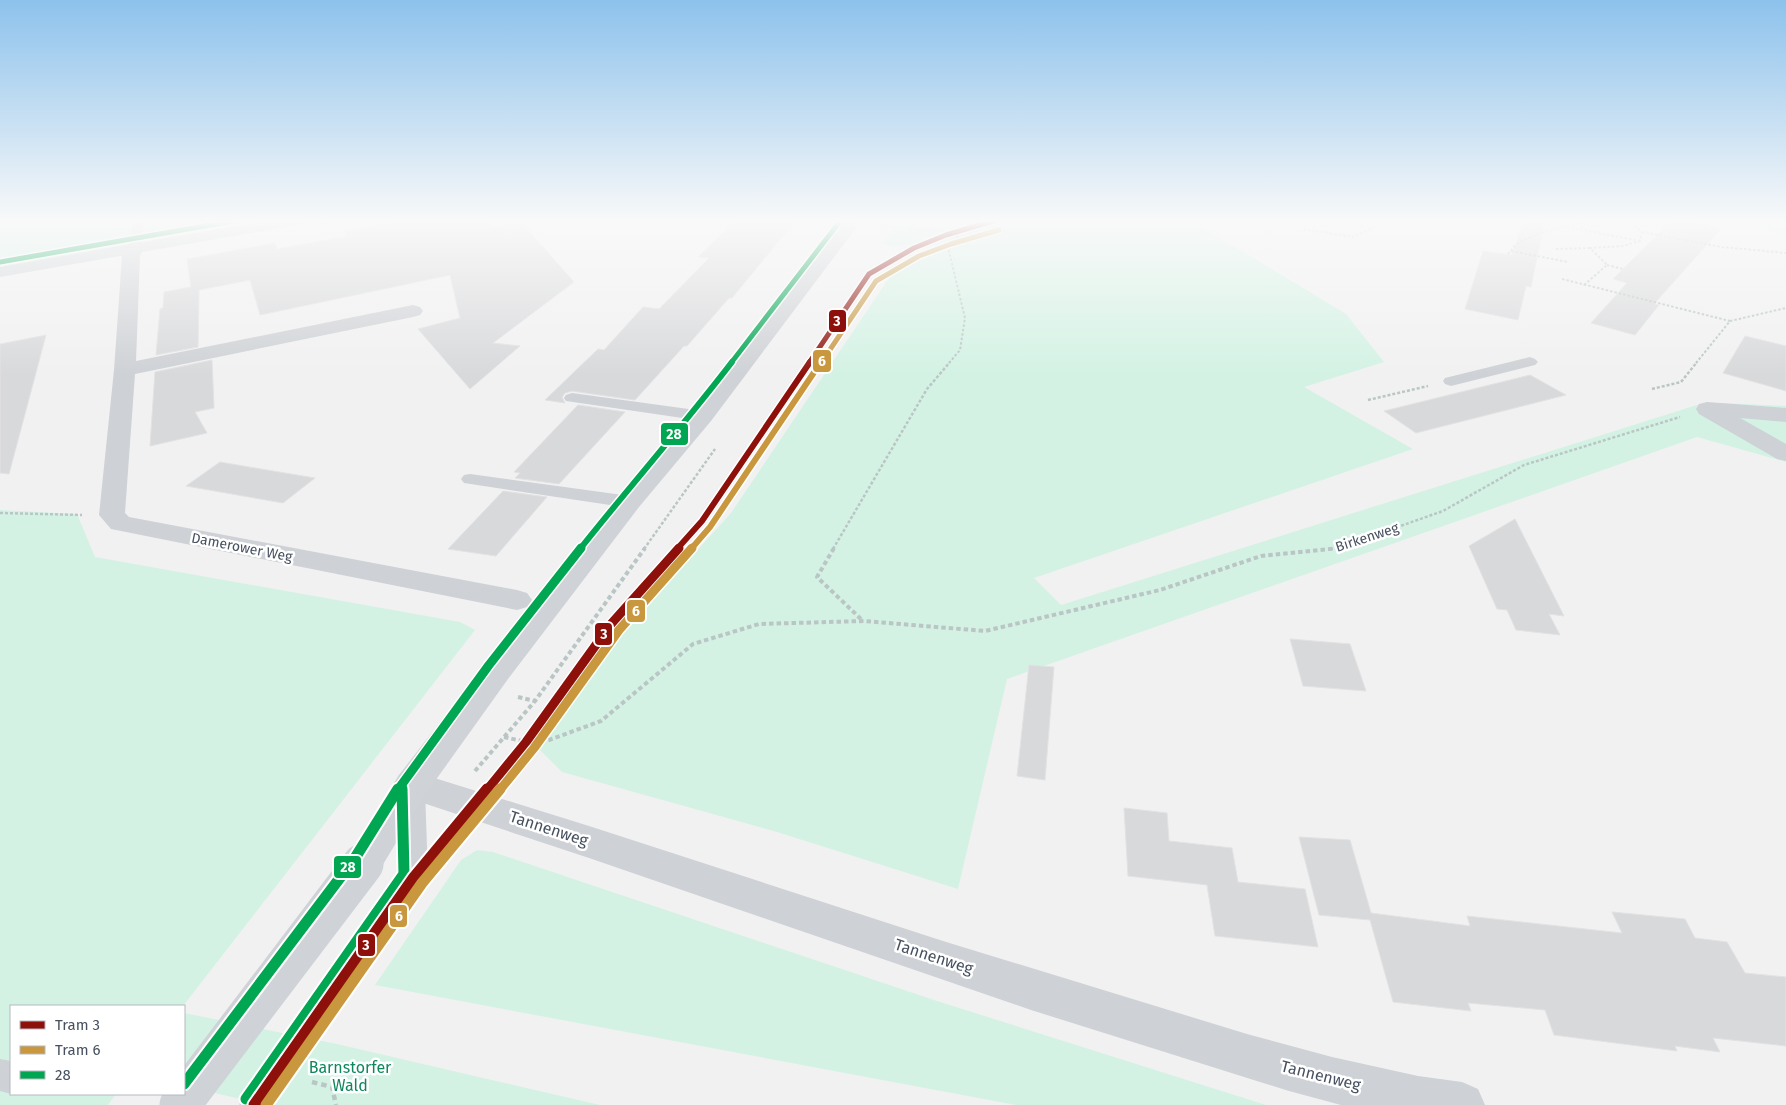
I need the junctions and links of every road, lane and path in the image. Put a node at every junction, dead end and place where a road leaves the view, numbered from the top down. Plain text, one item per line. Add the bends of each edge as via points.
1 (131, 272) edge
2 (814, 272) edge
3 (954, 272) edge
4 (1599, 272) edge
5 (1562, 279) dead end
6 (1584, 284) junction
7 (1786, 308) edge
8 (413, 311) dead end
9 (1730, 321) junction
10 (1530, 362) dead end
11 (125, 370) junction
12 (1451, 381) joint
13 (1652, 389) dead end
14 (572, 398) dead end
15 (1368, 400) dead end
16 (1707, 409) junction
17 (1786, 415) edge
18 (703, 416) junction
19 (716, 448) dead end
20 (1786, 454) edge
21 (470, 478) dead end
22 (630, 502) junction
23 (0, 513) edge
24 (112, 515) junction
25 (517, 600) dead end
26 (864, 622) junction
27 (504, 736) junction
28 (412, 785) junction
29 (452, 797) junction
30 (332, 1087) dead end
31 (180, 1105) edge
32 (254, 1105) edge
33 (336, 1105) edge
34 (1462, 1105) edge

1 - 11 street
2 - 18 main road
3 - 26 path via 965,318 960,350 927,389 817,577
4 - 6 path
5 - 6 path
6 - 9 path
7 - 9 path
8 - 11 street
9 - 13 path via 1681,382
10 - 12 lane
11 - 24 street
12 - 15 path
14 - 18 lane
16 - 17 street
16 - 20 street
16 - 26 path, Birkenweg via 1524,465 1443,511 1338,548 1261,556 1160,590 985,631
18 - 22 main road
19 - 27 path via 535,701
21 - 22 lane
22 - 28 main road
23 - 24 path
24 - 25 street, Damerower Weg via 120,523
26 - 27 path, Birkenweg via 759,624 693,644 601,721 549,740 526,742
27 - 29 path
28 - 29 street, Tannenweg
28 - 31 main road, bridge via 363,864
28 - 32 lane, bridge via 414,877
29 - 34 street, Tannenweg via 1060,998 1321,1078
30 - 33 path

